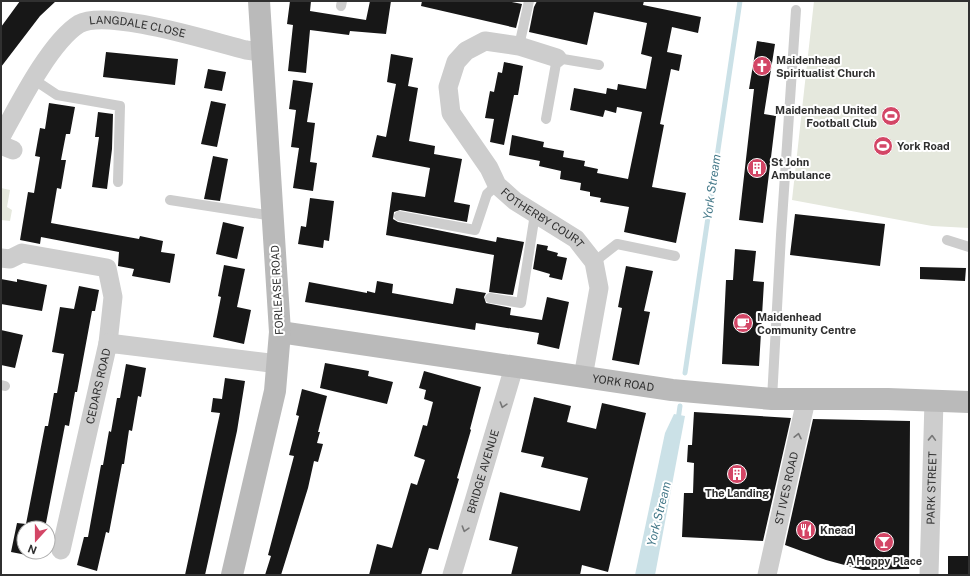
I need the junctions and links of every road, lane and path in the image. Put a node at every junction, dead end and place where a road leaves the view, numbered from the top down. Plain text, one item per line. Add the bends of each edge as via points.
1 (259, 1) edge
2 (529, 1) edge
3 (796, 10) dead end
4 (519, 46) junction
5 (261, 52) junction
6 (557, 58) junction
7 (599, 65) dead end
8 (34, 80) junction
9 (546, 120) dead end
10 (5, 144) edge
11 (118, 182) dead end
12 (498, 185) junction
13 (170, 200) dead end
14 (535, 214) junction
15 (273, 216) junction
16 (399, 216) dead end
17 (947, 240) dead end
18 (969, 247) edge
19 (675, 256) dead end
20 (1, 258) edge
21 (594, 262) junction
22 (490, 298) dead end
23 (280, 332) junction
24 (108, 343) junction
25 (278, 364) junction
26 (514, 367) junction
27 (583, 377) junction
28 (772, 399) junction
29 (806, 400) junction
30 (934, 401) junction
31 (969, 402) edge
32 (61, 550) dead end
33 (232, 575) edge
34 (452, 575) edge
35 (767, 575) edge
36 (929, 575) edge

1 - 5 street, FORLEASE ROAD
2 - 4 lane
3 - 28 lane
4 - 6 street, FOTHERBY COURT
4 - 12 street, FOTHERBY COURT via 485,41 466,51 456,62 448,86 451,113
5 - 8 street, LANGDALE CLOSE via 167,30 99,19 80,24 62,39
5 - 15 street, FORLEASE ROAD
6 - 7 lane
6 - 9 lane
8 - 10 street, LANGDALE CLOSE
8 - 11 lane via 57,95 120,106
12 - 14 street, FOTHERBY COURT via 515,201
12 - 16 lane via 486,194 475,230
13 - 15 lane
14 - 21 street, FOTHERBY COURT via 576,240
14 - 22 lane via 521,303
15 - 23 street, FORLEASE ROAD
17 - 18 lane
19 - 21 lane via 617,244
20 - 24 street via 10,259 22,253 107,268 113,297
21 - 27 street, FOTHERBY COURT via 600,288
23 - 25 street, FORLEASE ROAD
23 - 26 street, YORK ROAD
24 - 25 street, CEDARS ROAD
24 - 32 street, CEDARS ROAD
25 - 33 street, FORLEASE ROAD via 275,391
26 - 27 street, YORK ROAD
26 -> 34 street, BRIDGE AVENUE
27 - 28 street, YORK ROAD via 672,390
28 - 29 street, YORK ROAD
29 - 30 street, YORK ROAD
35 -> 29 street, ST IVES ROAD
30 - 31 street, YORK ROAD
36 -> 30 street, PARK STREET

